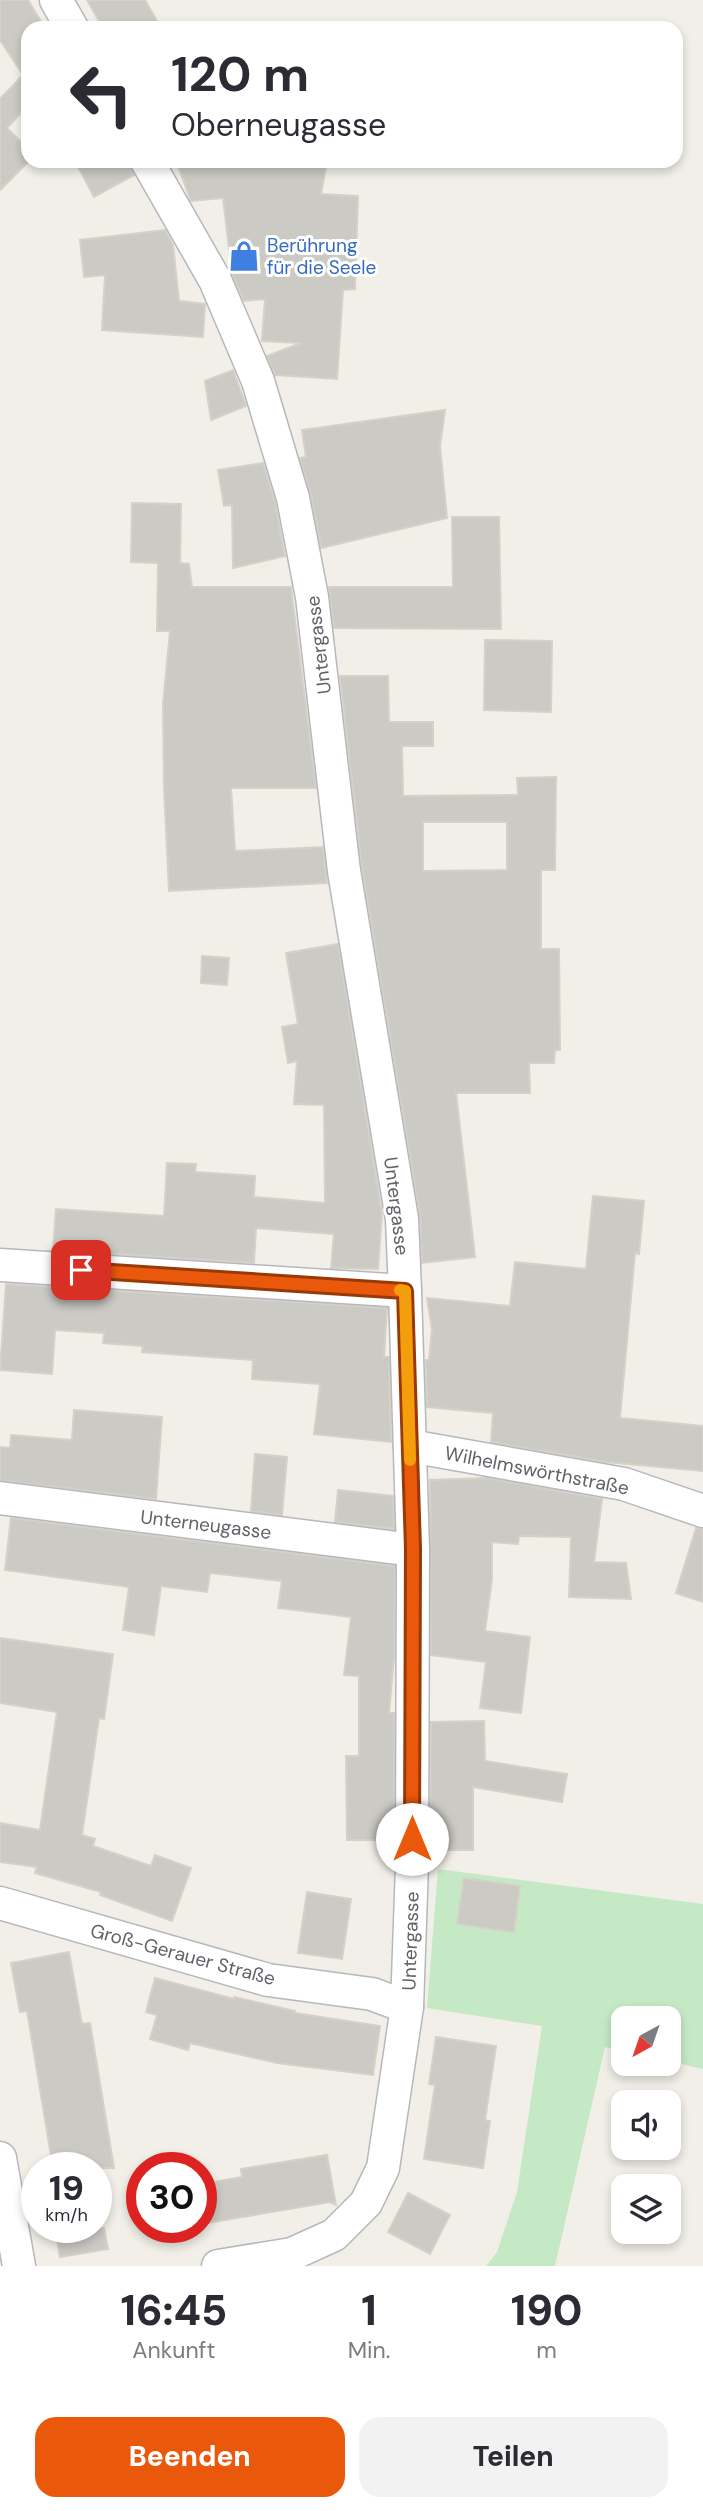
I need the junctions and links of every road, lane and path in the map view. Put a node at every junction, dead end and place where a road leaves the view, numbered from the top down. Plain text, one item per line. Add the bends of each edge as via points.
1 (56, 0) edge
2 (68, 21) edge
3 (151, 168) edge
4 (0, 1265) edge
5 (405, 1291) junction
6 (410, 1446) junction
7 (0, 1498) edge
8 (703, 1511) edge
9 (413, 1549) junction
10 (0, 1903) edge
11 (407, 2007) junction
12 (0, 2158) edge
13 (19, 2266) edge
14 (218, 2266) edge

1 - 2 street
3 - 5 street, Untergasse via 215,280 258,381 293,498 313,597 344,871 402,1219
4 - 5 street
5 - 6 street, Untergasse
6 - 8 street, Wilhelmswörthstraße via 624,1484
6 - 9 street, Untergasse
7 - 9 street, Unterneugasse
9 - 11 street, Untergasse
10 - 11 street, Groß-Gerauer Straße via 268,1980 372,1994
11 - 14 street, Untergasse via 383,2168 366,2203 334,2235 292,2254
12 - 13 street

